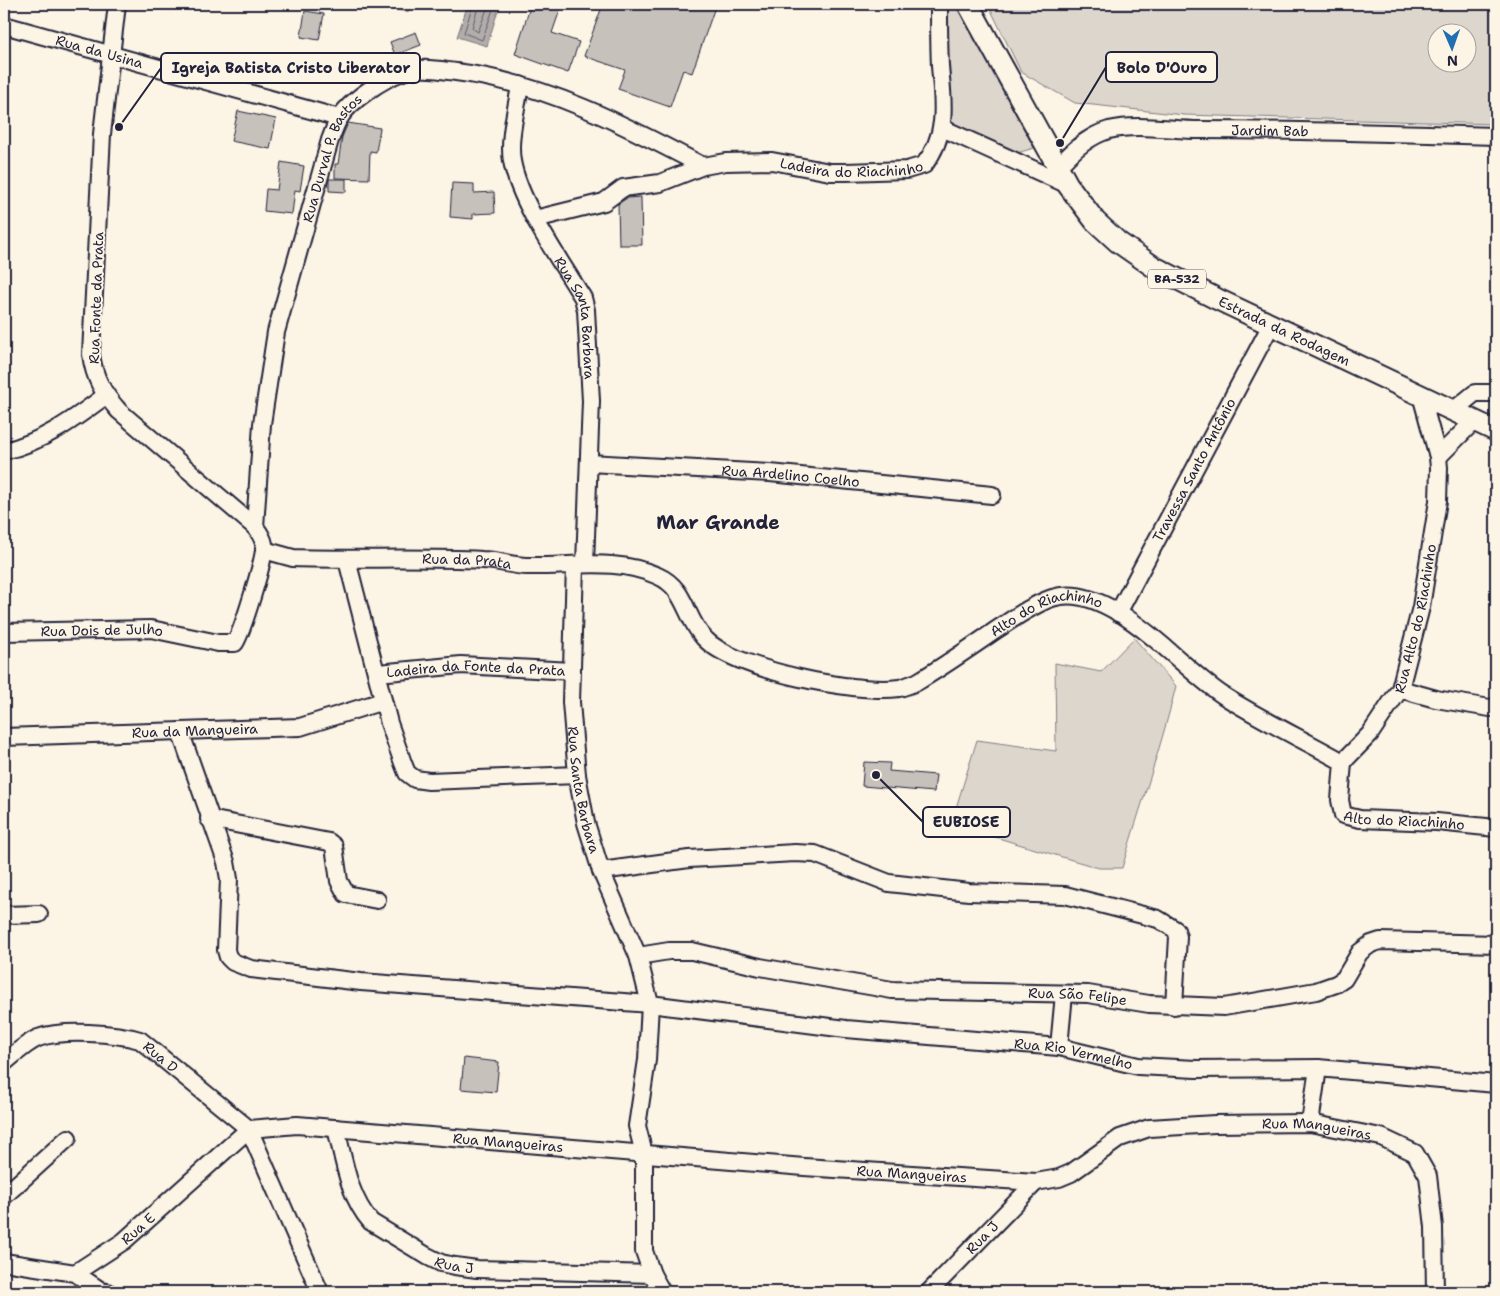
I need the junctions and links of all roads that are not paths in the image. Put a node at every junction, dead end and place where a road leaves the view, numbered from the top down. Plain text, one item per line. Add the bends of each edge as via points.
1 (117, 4) edge
2 (939, 4) edge
3 (968, 4) edge
4 (4, 25) edge
5 (110, 55) junction
6 (520, 85) junction
7 (339, 118) junction
8 (942, 128) junction
9 (1496, 136) edge
10 (703, 166) junction
11 (1058, 167) junction
12 (1068, 185) junction
13 (535, 219) junction
14 (1271, 325) junction
15 (1496, 392) edge
16 (1421, 395) junction
17 (104, 396) junction
18 (1454, 410) junction
19 (1474, 420) junction
20 (1496, 431) edge
21 (4, 451) edge
22 (1438, 457) junction
23 (589, 463) junction
24 (992, 495) dead end
25 (255, 527) junction
26 (264, 550) junction
27 (347, 560) junction
28 (580, 564) junction
29 (1118, 613) junction
30 (4, 632) edge
31 (572, 671) junction
32 (378, 674) junction
33 (1400, 689) junction
34 (383, 701) junction
35 (1496, 707) edge
36 (180, 732) junction
37 (4, 737) edge
38 (1343, 762) junction
39 (577, 775) junction
40 (209, 820) junction
41 (1496, 828) edge
42 (601, 871) junction
43 (377, 900) dead end
44 (39, 914) dead end
45 (4, 915) edge
46 (1496, 944) edge
47 (638, 956) junction
48 (1064, 994) junction
49 (650, 1004) junction
50 (1174, 1006) junction
51 (1059, 1047) junction
52 (4, 1064) edge
53 (1318, 1068) junction
54 (1496, 1084) edge
55 (1310, 1123) junction
56 (336, 1128) junction
57 (249, 1129) junction
58 (68, 1138) dead end
59 (644, 1154) junction
60 (1036, 1182) junction
61 (4, 1196) edge
62 (4, 1262) edge
63 (75, 1273) junction
64 (652, 1274) junction
65 (108, 1292) edge
66 (320, 1292) edge
67 (662, 1292) edge
68 (929, 1292) edge
69 (1435, 1292) edge

1 - 5 street, Rua Fonte da Prata
2 - 8 street, Ladeira do Riachinho via 945,106
3 - 11 main road, Estrada da Rodagem / BA-532
4 - 5 street, Rua da Usina
5 - 7 street, Rua da Usina
5 - 17 street, Rua Fonte da Prata via 102,134 91,354
6 - 7 street, Rua Durval P. Bastos via 477,74 427,69 404,71 380,82
6 - 10 street, Rua Durval P. Bastos via 582,106
6 - 13 street, Rua Santa Barbara via 511,160
7 - 25 street, Rua Durval P. Bastos via 314,190 276,332 262,424
8 - 10 street, Ladeira do Riachinho via 924,165 907,170 830,172 772,160
8 - 12 street
9 - 11 street, Jardim Bab via 1110,130 1072,151
10 - 13 street, Ladeira do Riachinho via 660,183 624,188 595,205
11 - 12 main road, Estrada da Rodagem / BA-532
12 - 14 main road, Estrada da Rodagem / BA-532 via 1095,221 1154,268
13 - 23 street, Rua Santa Barbara via 583,298 586,310 591,400
14 - 16 main road, Estrada da Rodagem / BA-532
14 - 29 street, Travessa Santo Antônio
15 - 18 street via 1476,394
16 - 18 main road, Estrada da Rodagem / BA-532
16 - 22 street, Rua Alto do Riachinho
17 - 21 street via 46,436
17 - 25 street, Rua Fonte da Prata
18 - 19 main road, Estrada da Rodagem / BA-532
19 - 20 main road, Estrada da Rodagem / BA-532
19 - 22 street
22 - 33 street, Rua Alto do Riachinho via 1438,501 1432,540 1421,606
23 - 24 street, Rua Ardelino Coelho via 770,473
23 - 28 street, Rua Santa Barbara
25 - 26 street, Rua Fonte da Prata
26 - 27 street via 293,558
26 - 30 street, Rua Dois de Julho via 235,644 151,629
27 - 28 street, Rua da Prata via 485,560 526,566
27 - 32 street
28 - 29 street, Alto do Riachinho via 623,565 672,584 705,639 740,660 778,674 866,688 898,688 917,682 1015,617 1051,598 1077,596
28 - 31 street, Rua Santa Barbara
29 - 38 street, Alto do Riachinho via 1160,642 1224,696
31 - 32 street, Ladeira da Fonte da Prata via 461,665
31 - 39 street, Rua Santa Barbara
32 - 34 street
33 - 35 street via 1436,699
33 - 38 street, Rua Alto do Riachinho via 1376,726
34 - 36 street, Rua da Mangueira via 300,727
34 - 39 street via 407,773 415,780
36 - 37 street, Rua da Mangueira
36 - 40 street
38 - 41 street, Alto do Riachinho via 1340,800 1343,815 1360,819
39 - 42 street, Rua Santa Barbara via 586,823
40 - 43 street via 329,842 334,846 339,882 346,894
40 - 49 street, Rua Rio Vermelho via 226,862 229,880 226,942 228,957 233,962 251,968 446,989
42 - 47 street, Rua Santa Barbara
42 - 50 street via 689,859 805,853 824,857 878,880 905,886 969,892 1051,893 1079,898 1158,919 1176,930
44 - 45 street
46 - 50 street, Rua São Felipe via 1380,941 1360,952 1344,979 1328,987 1236,1006
47 - 48 street, Rua São Felipe via 692,951 760,968 892,990
47 - 49 street, Rua Santa Barbara
48 - 50 street, Rua São Felipe via 1088,994
48 - 51 street
49 - 51 street, Rua Rio Vermelho via 846,1029
49 - 59 street via 647,1060 637,1126
51 - 53 street, Rua Rio Vermelho via 1138,1066
52 - 57 street, Rua D via 37,1038 51,1034 140,1040
53 - 54 street, Rua Rio Vermelho
53 - 55 street
55 - 60 street, Rua Mangueiras via 1149,1128 1120,1138 1058,1178
55 - 69 street, Rua Mangueiras via 1381,1137 1415,1153 1428,1176 1434,1227
56 - 57 street, Rua Mangueiras via 296,1125
56 - 59 street, Rua Mangueiras
56 - 64 street, Rua J via 351,1189 362,1212 371,1222 441,1263 477,1269
57 - 63 street, Rua E via 124,1241
57 - 66 street
58 - 61 street
59 - 60 street, Rua Mangueiras
59 - 64 street via 644,1251
60 - 68 street, Rua J
62 - 63 street
63 - 65 street
64 - 67 street

